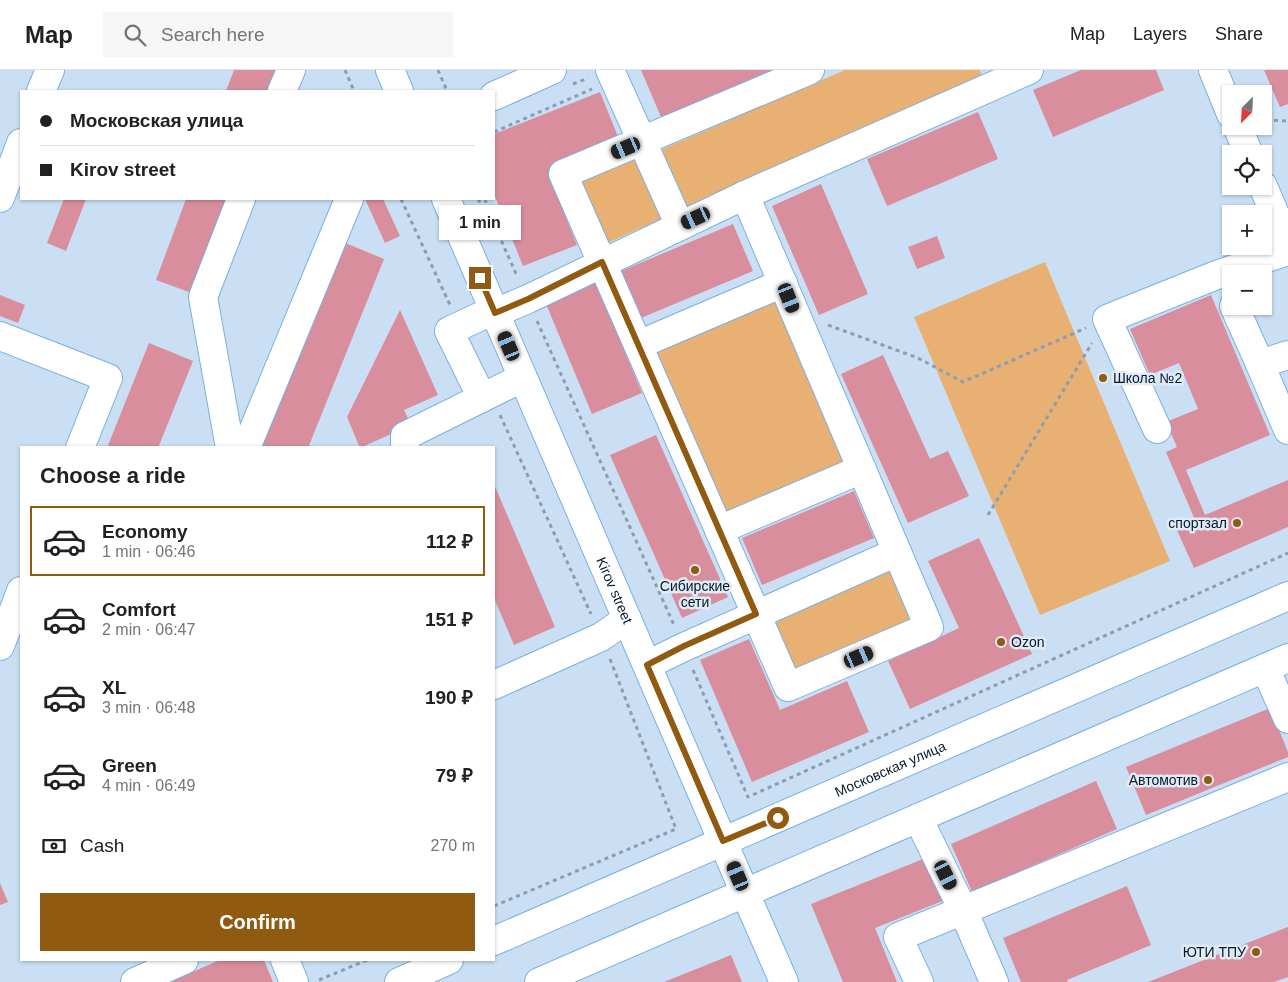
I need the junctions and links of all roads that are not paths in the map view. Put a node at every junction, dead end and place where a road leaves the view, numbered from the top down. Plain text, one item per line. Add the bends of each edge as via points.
1 (50, 70) edge
2 (291, 70) edge
3 (390, 70) edge
4 (552, 70) edge
5 (810, 70) edge
6 (1030, 70) edge
7 (1212, 70) edge
8 (993, 77) edge
9 (602, 79) edge
10 (41, 90) edge
11 (282, 90) edge
12 (399, 90) edge
13 (1222, 93) edge
14 (495, 96) edge
15 (642, 141) junction
16 (20, 146) edge
17 (745, 195) junction
18 (1266, 195) edge
19 (0, 198) edge
20 (241, 200) edge
21 (349, 200) edge
22 (446, 200) edge
23 (680, 226) junction
24 (1288, 245) edge
25 (1288, 251) edge
26 (602, 262) junction
27 (1219, 274) junction
28 (1222, 280) edge
29 (782, 283) junction
30 (494, 312) junction
31 (1238, 315) edge
32 (0, 336) edge
33 (638, 345) junction
34 (1288, 354) edge
35 (1260, 364) junction
36 (522, 378) junction
37 (486, 396) junction
38 (1157, 429) dead end
39 (1288, 430) edge
40 (81, 446) edge
41 (230, 446) edge
42 (247, 446) edge
43 (405, 446) edge
44 (862, 469) junction
45 (719, 530) junction
46 (897, 552) junction
47 (20, 594) edge
48 (1288, 596) edge
49 (756, 614) junction
50 (628, 620) junction
51 (0, 646) edge
52 (1277, 663) edge
53 (647, 665) junction
54 (495, 685) edge
55 (1288, 720) edge
56 (1288, 778) edge
57 (918, 818) junction
58 (723, 841) junction
59 (745, 893) junction
60 (963, 910) junction
61 (495, 941) edge
62 (182, 961) edge
63 (284, 961) edge
64 (447, 961) edge
65 (135, 982) edge
66 (294, 982) edge
67 (399, 982) edge
68 (539, 982) edge
69 (784, 982) edge
70 (919, 982) edge
71 (994, 982) edge

1 - 10 main road
2 - 11 main road
3 - 12 main road
4 - 14 main road
5 - 15 main road
6 - 8 main road
7 - 13 main road
8 - 17 main road
9 - 15 main road
15 - 23 main road
15 - 26 main road via 563,174
16 - 19 main road
17 - 23 main road
17 - 29 main road
18 - 24 main road
20 - 41 main road via 203,297
21 - 42 main road
22 - 30 main road, Kirov street
23 - 26 main road
25 - 27 main road
26 - 30 main road
26 - 33 main road
27 - 28 main road
27 - 38 main road via 1106,319
29 - 33 main road
29 - 44 main road
30 - 36 main road, Kirov street
30 - 37 main road via 449,330
31 - 35 main road
32 - 40 main road via 108,378
33 - 45 main road
34 - 35 main road
35 - 39 main road
36 - 37 main road
36 - 50 main road, Kirov street
37 - 43 main road via 405,436
44 - 45 main road
44 - 46 main road
45 - 49 main road
46 - 49 main road
46 - 49 main road via 930,627 788,687
47 - 51 main road
48 - 58 main road, Московская улица
49 - 53 main road
50 - 53 main road, Kirov street
50 - 54 main road via 601,637
52 - 55 main road
52 - 57 main road
53 - 58 main road, Kirov street
56 - 60 main road
57 - 59 main road
57 - 60 main road
58 - 59 main road, Kirov street
58 - 61 main road, Московская улица
59 - 68 main road
59 - 69 main road, Kirov street
60 - 70 main road via 898,937
60 - 71 main road
62 - 65 main road
63 - 66 main road
64 - 67 main road

